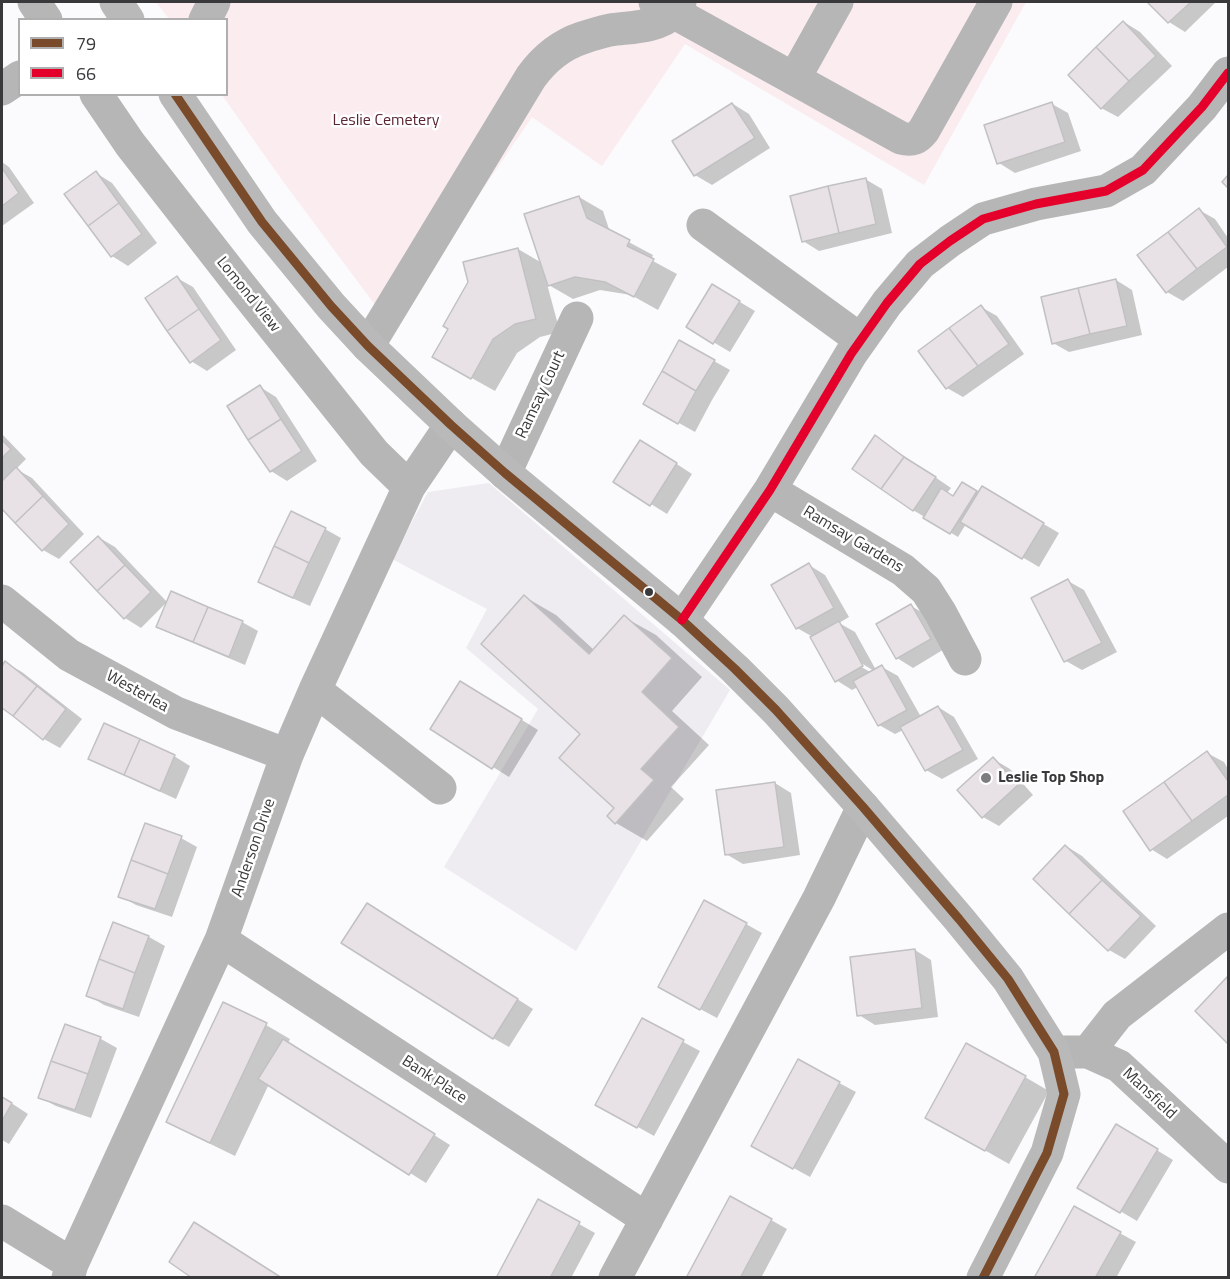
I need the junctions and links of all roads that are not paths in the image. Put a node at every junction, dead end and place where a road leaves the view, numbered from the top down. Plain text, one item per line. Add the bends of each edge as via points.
1 (34, 2) edge
2 (116, 2) edge
3 (214, 2) edge
4 (837, 2) edge
5 (996, 2) edge
6 (670, 5) edge
7 (45, 18) edge
8 (127, 18) edge
9 (206, 18) edge
10 (1228, 73) edge
11 (18, 78) edge
12 (794, 79) junction
13 (2, 89) edge
14 (97, 96) edge
15 (176, 96) edge
16 (703, 225) dead end
17 (577, 318) dead end
18 (861, 340) junction
19 (368, 346) junction
20 (451, 424) junction
21 (505, 473) junction
22 (409, 487) junction
23 (770, 490) junction
24 (2, 601) edge
25 (682, 620) junction
26 (965, 659) dead end
27 (315, 690) junction
28 (287, 755) junction
29 (440, 788) dead end
30 (863, 807) junction
31 (1228, 929) edge
32 (221, 940) junction
33 (1054, 1052) junction
34 (1088, 1052) junction
35 (1228, 1167) edge
36 (647, 1219) junction
37 (2, 1221) edge
38 (69, 1274) edge
39 (615, 1278) edge
40 (983, 1278) edge

1 - 7 street
2 - 8 main road
3 - 9 street
4 - 12 street
5 - 12 street via 924,130 911,141
6 - 12 street
6 - 19 street via 663,20 580,38 540,64
10 - 18 street via 1143,170 1106,191 983,219 920,264
11 - 13 street
14 - 22 street, Lomond View via 136,153 240,285 374,453
15 - 19 main road via 262,222
16 - 18 street
17 - 21 street, Ramsay Court
18 - 23 street
19 - 20 main road
20 - 21 main road
20 - 22 street, Anderson Drive
21 - 25 main road
22 - 27 street, Anderson Drive
23 - 25 street
23 - 26 street, Ramsay Gardens via 903,570 926,591
24 - 28 street, Westerlea via 69,655 176,713
25 - 30 main road via 776,710
27 - 28 street, Anderson Drive
27 - 29 street
28 - 32 street, Anderson Drive
30 - 33 main road via 1008,979
30 - 36 street via 819,898
31 - 34 street via 1117,1015
32 - 36 street, Bank Place
32 - 38 street, Anderson Drive
33 - 34 street, Mansfield
33 - 40 main road via 1064,1094 1047,1153
34 - 35 street, Mansfield via 1119,1066
36 - 39 street
37 - 38 street

